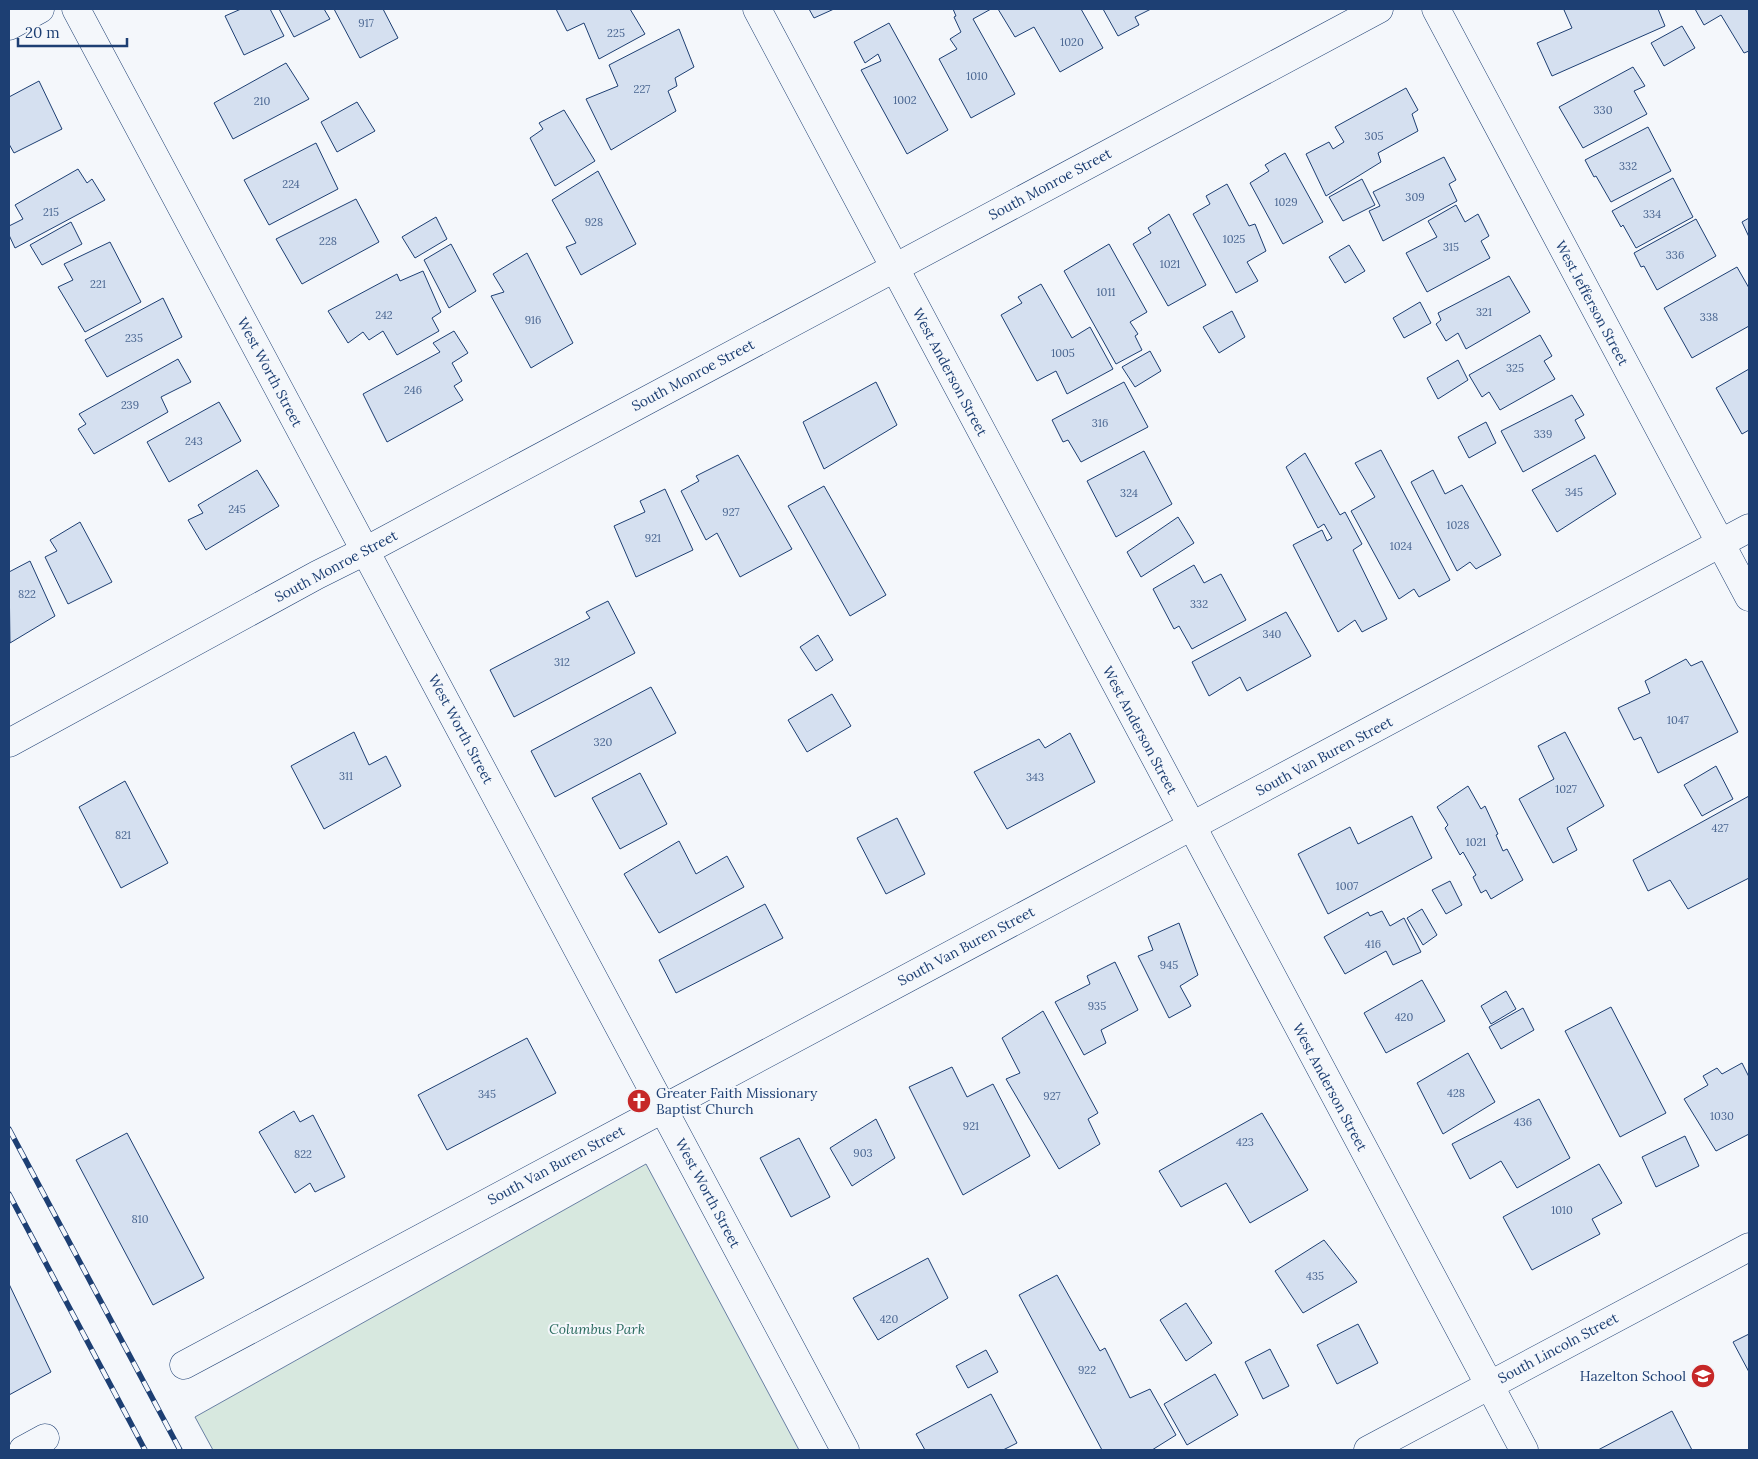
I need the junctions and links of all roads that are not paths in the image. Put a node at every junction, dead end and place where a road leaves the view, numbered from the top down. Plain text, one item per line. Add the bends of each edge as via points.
1 (40, 9) edge
2 (76, 9) edge
3 (757, 9) edge
4 (1379, 9) edge
5 (1436, 9) edge
6 (9, 26) edge
7 (894, 267) junction
8 (1749, 528) edge
9 (1720, 543) junction
10 (365, 551) junction
11 (1749, 597) edge
12 (9, 742) edge
13 (1192, 827) junction
14 (663, 1108) junction
15 (1749, 1247) edge
16 (184, 1365) dead end
17 (1489, 1385) junction
18 (845, 1450) edge
19 (1368, 1450) edge
20 (1524, 1450) edge

1 - 6 street
2 - 10 street, West Worth Street
3 - 7 street, West Anderson Street
4 - 7 street, South Monroe Street
5 - 9 street, West Jefferson Street
7 - 10 street, South Monroe Street
7 - 13 street, West Anderson Street
8 - 9 street, South Van Buren Street
9 - 11 street, West Jefferson Street
9 - 13 street, South Van Buren Street
10 - 12 street, South Monroe Street
10 - 14 street, West Worth Street
13 - 14 street, South Van Buren Street
13 - 17 street, West Anderson Street
14 - 16 street, South Van Buren Street
14 - 18 street, West Worth Street
15 - 17 street, South Lincoln Street
17 - 19 street, South Lincoln Street
17 - 20 street, West Anderson Street

